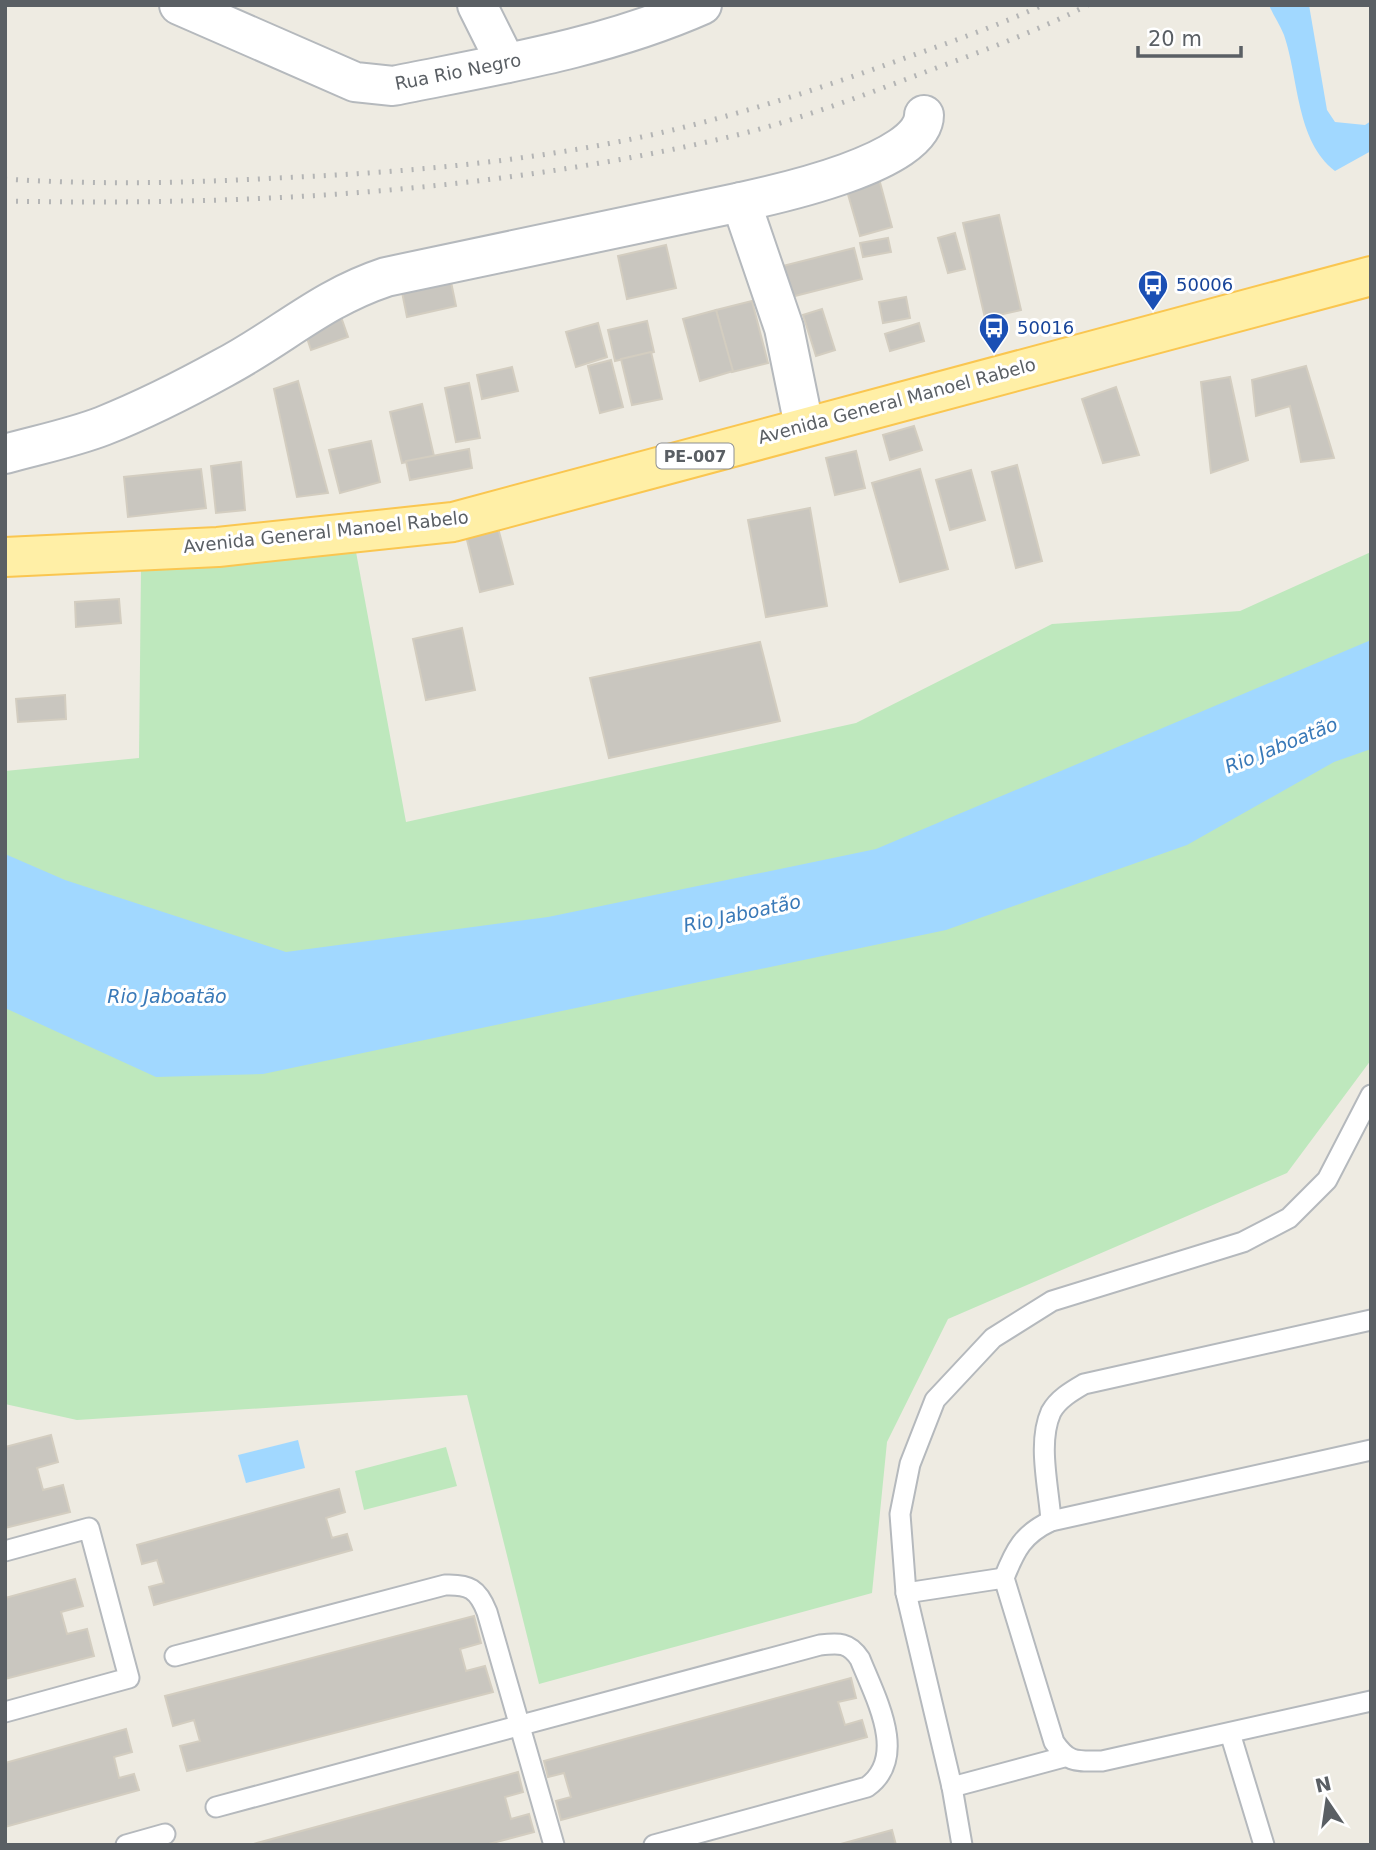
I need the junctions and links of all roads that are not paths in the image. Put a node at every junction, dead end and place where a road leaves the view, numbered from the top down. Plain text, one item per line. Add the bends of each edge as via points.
1 (179, 5) edge
2 (477, 5) edge
3 (702, 5) edge
4 (506, 63) junction
5 (924, 115) dead end
6 (741, 202) junction
7 (1371, 276) edge
8 (804, 426) junction
9 (49, 442) junction
10 (5, 444) edge
11 (5, 454) edge
12 (5, 557) edge
13 (1371, 1094) edge
14 (1371, 1320) edge
15 (1371, 1450) edge
16 (1051, 1521) junction
17 (5, 1551) edge
18 (1004, 1578) junction
19 (906, 1593) junction
20 (175, 1656) dead end
21 (1371, 1702) edge
22 (5, 1712) edge
23 (520, 1724) junction
24 (1230, 1733) junction
25 (1064, 1757) junction
26 (952, 1787) junction
27 (216, 1807) dead end
28 (164, 1834) dead end
29 (126, 1845) edge
30 (554, 1845) edge
31 (654, 1845) edge
32 (962, 1845) edge
33 (1264, 1845) edge

1 - 4 street, Rua Rio Negro via 355,82 377,86
2 - 4 street
3 - 4 street, Rua Rio Negro via 586,45
5 - 6 street via 910,138 875,162 797,189
6 - 8 street via 783,328
6 - 9 street via 360,286 314,309 222,369 102,426
7 - 8 main road, Avenida General Manoel Rabelo / PE-007
8 - 12 main road, Avenida General Manoel Rabelo / PE-007 via 453,522 218,547
9 - 10 street
9 - 11 street
13 - 19 lane via 1327,1180 1289,1218 1243,1242 1052,1301 993,1338 935,1400 910,1464 900,1514
14 - 16 lane via 1084,1384 1064,1396 1051,1412 1045,1440
15 - 16 lane
16 - 18 lane via 1033,1529 1016,1547
17 - 22 lane via 89,1528 129,1678
18 - 19 lane
18 - 25 lane via 1054,1742
19 - 26 lane
20 - 23 lane via 464,1584 474,1588 484,1605
21 - 24 lane
23 - 27 lane
23 - 30 lane
23 - 31 lane via 820,1645 853,1647 887,1738 885,1769 878,1779 867,1787
24 - 25 lane via 1102,1761
24 - 33 lane
25 - 26 lane
26 - 32 lane
28 - 29 lane

